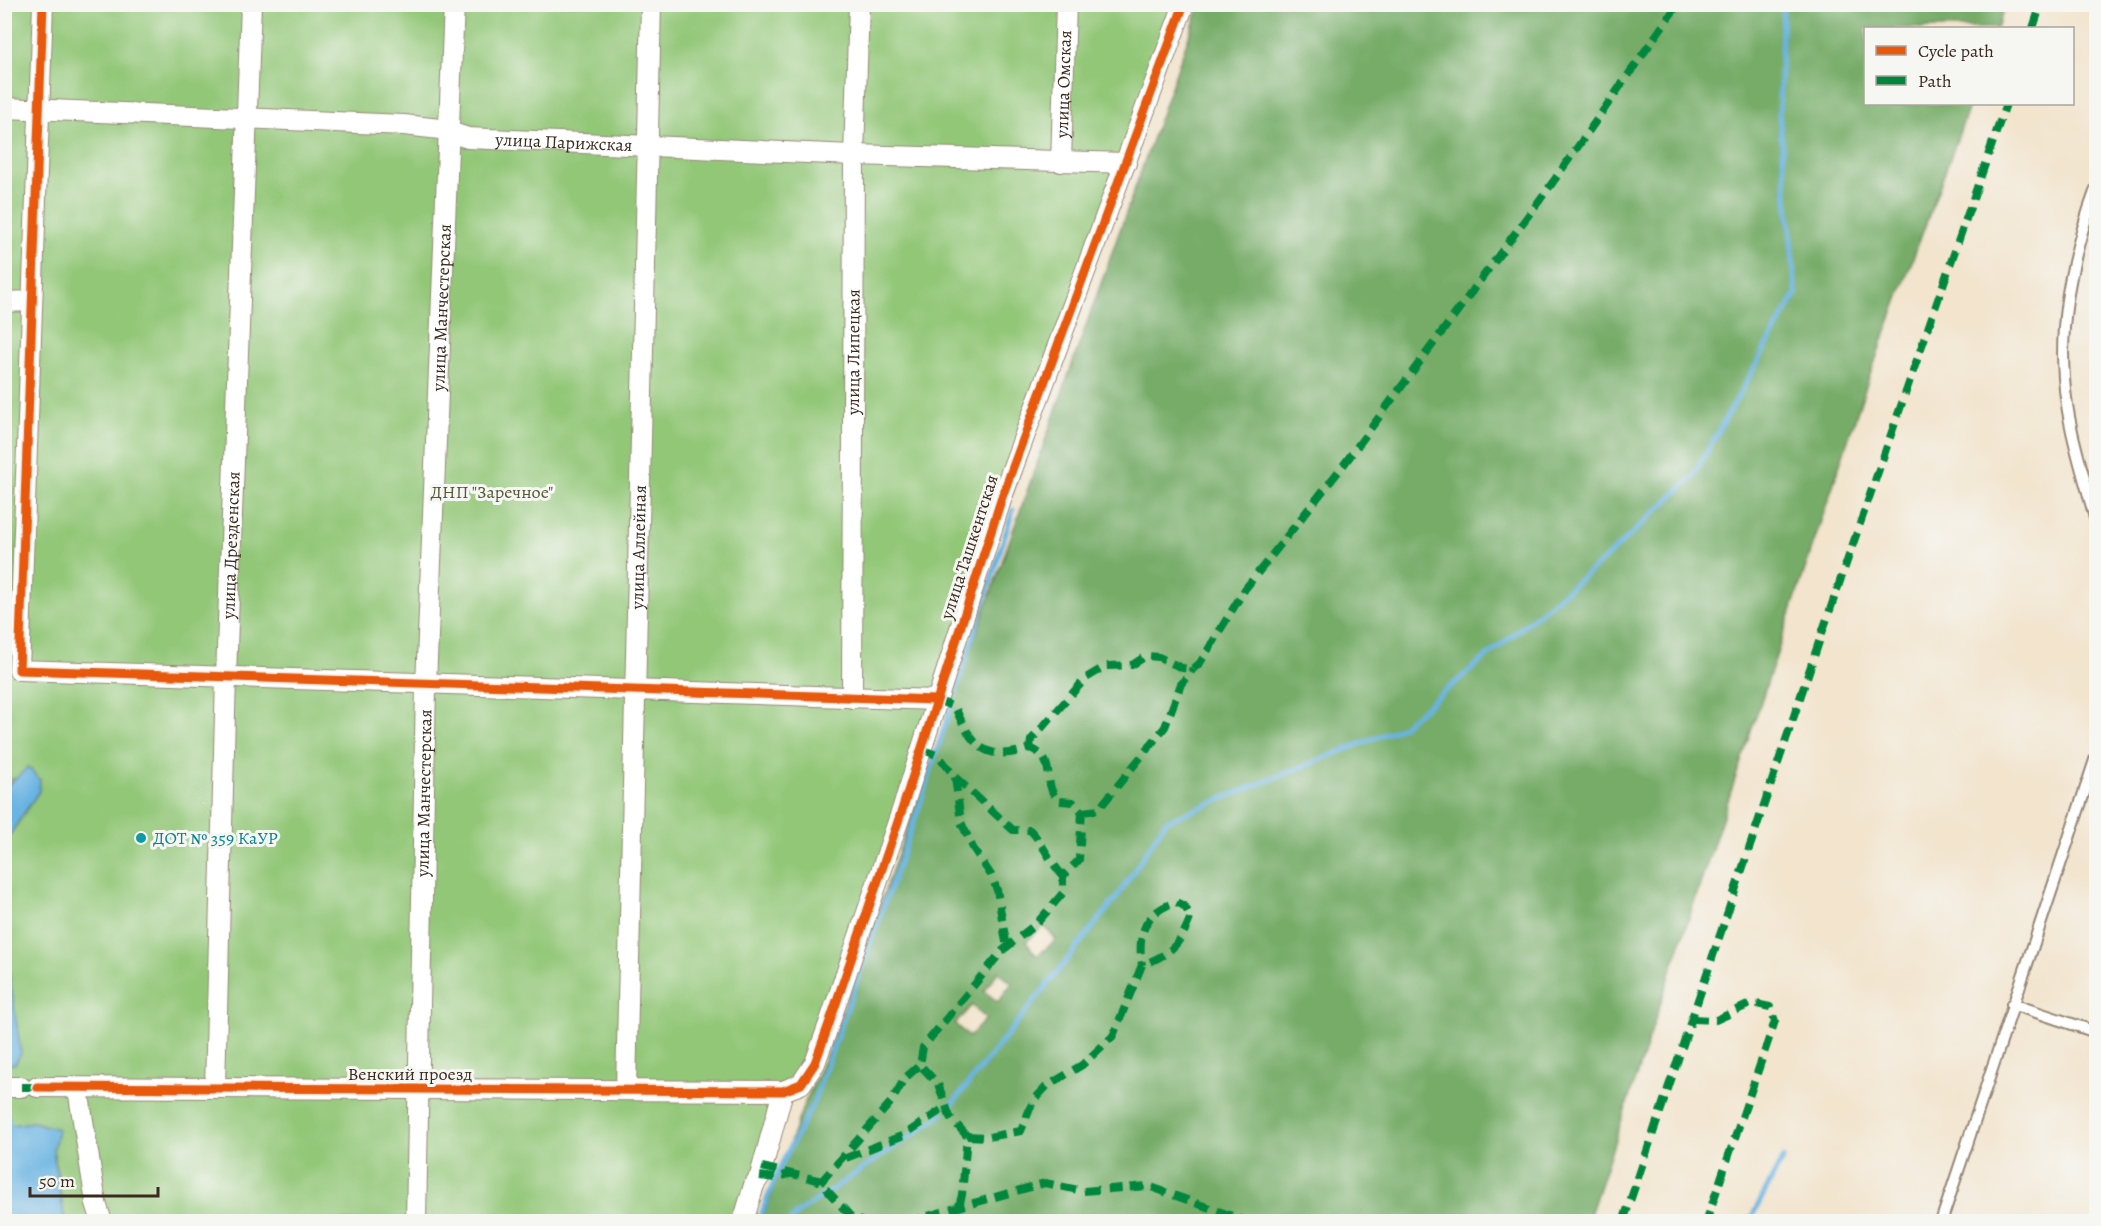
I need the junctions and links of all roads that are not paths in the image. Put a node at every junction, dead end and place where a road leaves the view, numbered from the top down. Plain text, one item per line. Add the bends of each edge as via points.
1 (44, 4) edge
2 (251, 4) edge
3 (454, 4) edge
4 (651, 4) edge
5 (859, 4) edge
6 (1066, 4) edge
7 (1184, 4) edge
8 (4, 108) edge
9 (38, 108) junction
10 (246, 119) junction
11 (451, 133) junction
12 (646, 146) junction
13 (854, 155) junction
14 (1061, 162) junction
15 (1126, 163) junction
16 (2097, 189) edge
17 (4, 302) edge
18 (32, 302) junction
19 (2097, 522) edge
20 (226, 676) junction
21 (426, 684) junction
22 (636, 689) junction
23 (852, 698) junction
24 (936, 700) junction
25 (2097, 757) edge
26 (2012, 1004) junction
27 (2097, 1032) edge
28 (21, 1087) edge
29 (215, 1088) junction
30 (78, 1089) junction
31 (626, 1090) junction
32 (417, 1091) junction
33 (783, 1091) junction
34 (102, 1221) edge
35 (416, 1221) edge
36 (743, 1221) edge
37 (1941, 1221) edge

1 - 9 street
2 - 10 street, улица Дрезденская
3 - 11 street, улица Манчестерская
4 - 12 street, улица Аллейная
5 - 13 street, улица Липецкая
6 - 14 street, улица Омская
7 - 15 street, улица Ташкентская
8 - 9 street, улица Парижская
9 - 10 street, улица Парижская
9 - 18 street
10 - 11 street, улица Парижская via 404,125
10 - 20 street, улица Дрезденская
11 - 12 street, улица Парижская via 468,138
11 - 21 street, улица Манчестерская
12 - 13 street, улица Парижская
12 - 22 street, улица Аллейная
13 - 14 street, улица Парижская
13 - 23 street, улица Липецкая
14 - 15 street, улица Парижская
15 - 24 street, улица Ташкентская via 1003,494
16 - 19 lane via 2069,278 2064,378 2074,437
17 - 18 street
18 - 20 street via 19,670
20 - 21 street
20 - 29 street, улица Дрезденская
21 - 22 street
21 - 32 street, улица Манчестерская
22 - 23 street
22 - 31 street, улица Аллейная
23 - 24 street
24 - 33 street, улица Ташкентская via 815,1063 801,1084
25 - 26 lane
26 - 27 lane
26 - 37 lane
28 - 30 street, Венский проезд
29 - 30 street, Венский проезд
29 - 32 street, Венский проезд
30 - 34 street
31 - 32 street, Венский проезд
31 - 33 street, Венский проезд
32 - 35 street, улица Манчестерская
33 - 36 street via 760,1176

